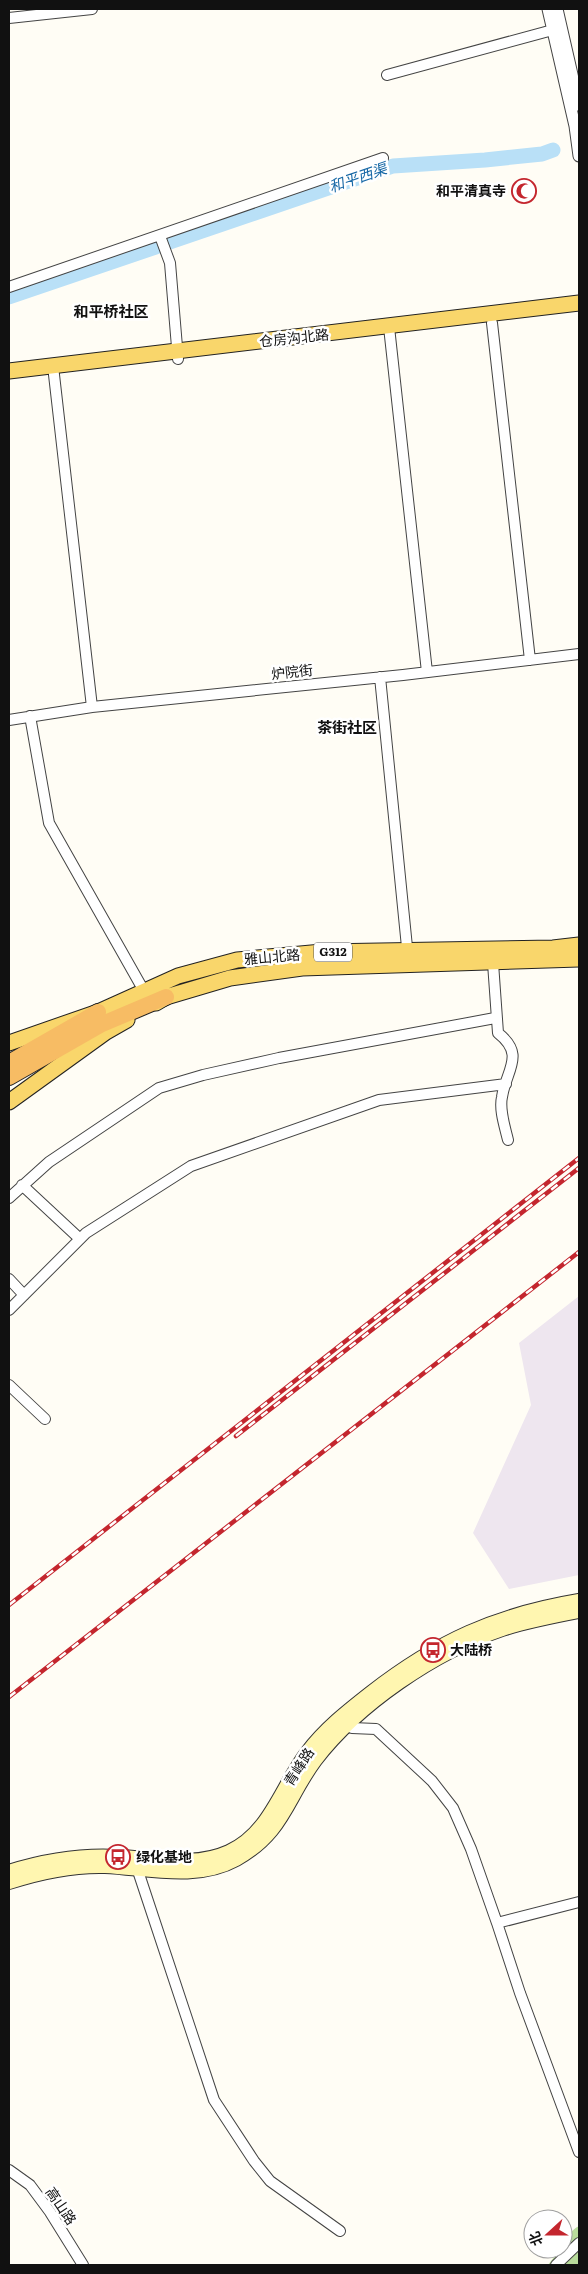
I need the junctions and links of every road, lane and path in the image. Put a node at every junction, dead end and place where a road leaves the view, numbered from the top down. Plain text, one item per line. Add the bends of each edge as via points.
1 (92, 9) edge
2 (548, 9) edge
3 (557, 9) edge
4 (9, 18) edge
5 (557, 29) junction
6 (387, 75) dead end
7 (579, 105) edge
8 (577, 125) edge
9 (579, 156) edge
10 (383, 158) dead end
11 (160, 236) junction
12 (9, 287) edge
13 (579, 303) edge
14 (579, 313) edge
15 (492, 323) junction
16 (389, 331) junction
17 (178, 355) junction
18 (53, 369) junction
19 (9, 371) edge
20 (9, 379) edge
21 (579, 654) edge
22 (530, 660) junction
23 (427, 672) junction
24 (380, 677) junction
25 (92, 707) junction
26 (30, 716) junction
27 (9, 720) edge
28 (579, 945) edge
29 (408, 958) junction
30 (579, 959) edge
31 (493, 963) junction
32 (144, 992) junction
33 (166, 997) junction
34 (98, 1012) junction
35 (495, 1018) junction
36 (9, 1043) edge
37 (9, 1063) edge
38 (9, 1077) edge
39 (506, 1084) junction
40 (9, 1102) edge
41 (508, 1140) dead end
42 (22, 1185) junction
43 (9, 1198) edge
44 (80, 1239) junction
45 (9, 1279) edge
46 (24, 1295) junction
47 (9, 1310) edge
48 (9, 1385) edge
49 (45, 1419) dead end
50 (579, 1601) edge
51 (579, 1611) edge
52 (345, 1720) junction
53 (137, 1868) junction
54 (9, 1872) edge
55 (9, 1882) edge
56 (579, 1902) edge
57 (497, 1923) junction
58 (579, 2152) edge
59 (9, 2170) edge
60 (340, 2232) dead end
61 (579, 2243) edge
62 (83, 2265) edge
63 (556, 2265) edge

1 - 4 street
2 - 5 street
3 - 5 street
5 - 6 street
5 - 7 street
5 - 8 street
8 - 9 street
10 - 11 street
11 - 12 street
11 - 17 street via 170,263
13 - 16 main road, 仓房沟北路
14 - 15 main road, 仓房沟北路
15 - 16 main road, 仓房沟北路
15 - 22 street
16 - 17 main road, 仓房沟北路
16 - 23 street
17 - 18 main road, 仓房沟北路
18 - 19 main road, 仓房沟北路
18 - 20 main road, 仓房沟北路
18 - 25 street
21 - 22 street, 炉院街
22 - 23 street, 炉院街
23 - 24 street, 炉院街
24 - 25 street, 炉院街
24 - 29 street
25 - 26 street, 炉院街
26 - 27 street, 炉院街
26 - 32 street via 49,823
28 - 29 main road, 雅山北路 / G312
29 - 31 main road, 雅山北路 / G312
29 - 32 main road, 雅山北路 / G312 via 322,952 237,960 178,976
29 - 33 main road, 雅山北路 / G312 via 230,978
30 - 31 main road, 雅山北路 / G312
31 - 35 street
32 - 34 main road, 雅山北路 / G312
33 - 38 highway, 雅山北路 via 100,1025
33 - 40 main road, 雅山北路 / G312 via 106,1032
34 - 36 main road, 雅山北路 / G312
34 - 37 highway
35 - 39 street via 498,1033 507,1040 513,1054
35 - 42 street via 279,1058 159,1088 49,1162
39 - 41 street via 501,1097
39 - 44 street via 379,1100 190,1166
42 - 43 street
42 - 44 street
44 - 46 street
45 - 46 street
46 - 47 street
48 - 49 street
50 - 52 main road, 青峰路 via 520,1613 463,1635 399,1672
51 - 52 main road, 青峰路 via 520,1624 481,1637 425,1666
52 - 53 main road, 青峰路 via 314,1762 281,1820 253,1849 229,1862 201,1870
52 - 54 main road, 青峰路 via 316,1741 265,1823 245,1843 229,1852 198,1861 82,1857 54,1860
52 - 57 street via 358,1730 376,1729 432,1781 453,1808
53 - 55 main road, 青峰路 via 60,1869
53 - 60 street via 214,2100 270,2180
56 - 57 street
57 - 58 street
59 - 62 street, 高山路 via 30,2185
61 - 63 street

